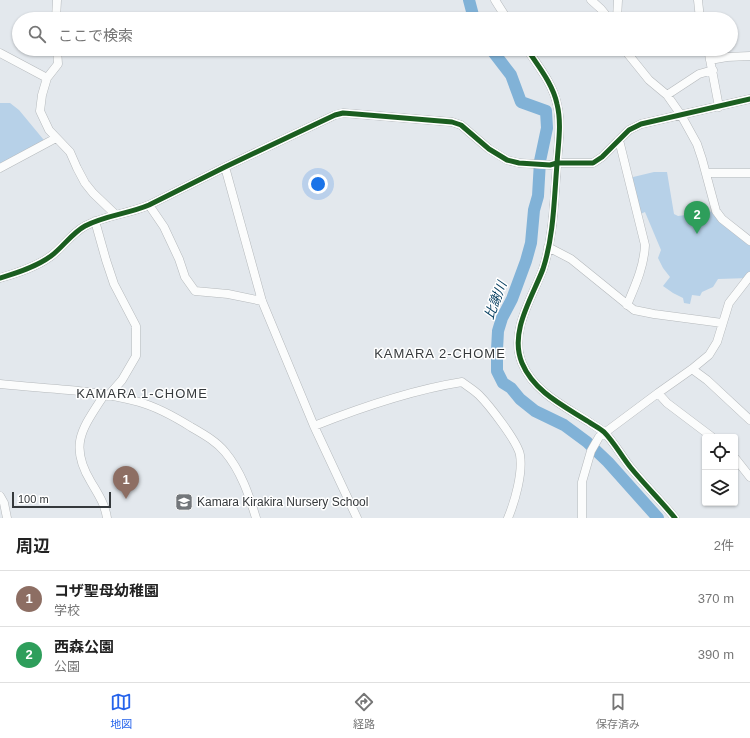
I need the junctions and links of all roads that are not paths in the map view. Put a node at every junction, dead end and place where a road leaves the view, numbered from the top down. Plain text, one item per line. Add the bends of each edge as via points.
1 (57, 0) edge
2 (495, 0) edge
3 (591, 0) edge
4 (618, 0) edge
5 (698, 0) edge
6 (56, 12) edge
7 (503, 12) edge
8 (603, 12) edge
9 (617, 12) edge
10 (699, 12) edge
11 (0, 53) edge
12 (57, 56) edge
13 (532, 56) edge
14 (630, 56) edge
15 (709, 56) edge
16 (750, 56) edge
17 (710, 60) junction
18 (713, 70) junction
19 (47, 78) junction
20 (668, 95) junction
21 (750, 99) edge
22 (719, 107) junction
23 (682, 116) junction
24 (56, 138) junction
25 (619, 140) junction
26 (553, 164) junction
27 (225, 167) junction
28 (0, 168) edge
29 (707, 173) junction
30 (750, 173) edge
31 (149, 205) junction
32 (116, 215) junction
33 (95, 221) junction
34 (750, 241) edge
35 (548, 247) junction
36 (750, 276) edge
37 (0, 278) edge
38 (262, 301) junction
39 (627, 305) junction
40 (722, 323) junction
41 (692, 369) junction
42 (0, 384) edge
43 (658, 393) junction
44 (106, 395) junction
45 (750, 420) edge
46 (314, 426) junction
47 (708, 434) edge
48 (601, 435) junction
49 (738, 462) edge
50 (750, 477) edge
51 (0, 496) edge
52 (7, 518) edge
53 (107, 518) edge
54 (256, 518) edge
55 (357, 518) edge
56 (508, 518) edge
57 (582, 518) edge
58 (675, 518) edge

1 - 6 street
2 - 7 street
3 - 8 street
4 - 9 street
5 - 10 street
11 - 19 street
12 - 19 street via 58,64
13 - 26 street via 546,78 558,105 560,124
14 - 20 street via 649,80
15 - 17 street
16 - 17 street
17 - 18 street
18 - 20 street via 699,74
18 - 22 street
19 - 24 street via 40,111
20 - 23 street
21 - 22 street
22 - 23 street
23 - 25 street via 641,124 629,130
23 - 29 street via 697,144
24 - 28 street
24 - 32 street via 70,152 93,193
25 - 26 street via 593,163
25 - 39 street via 645,246 640,273
26 - 27 street via 507,160 460,125 452,122 343,113 331,116
26 - 35 street via 553,223
27 - 31 street
27 - 38 street
29 - 30 street
29 - 34 street via 716,211 722,219
31 - 32 street
31 - 38 street via 164,227 185,277 195,291
32 - 33 street
33 - 37 street via 83,227 50,257
33 - 44 street via 114,284 136,326 136,356 122,380
35 - 39 street via 571,259
35 - 48 street via 520,330 518,342 521,361 532,380 544,393
36 - 40 street via 729,303
38 - 46 street
39 - 40 street via 634,310 654,314
40 - 41 street via 717,342 709,355
41 - 43 street
41 - 45 street via 719,390
42 - 44 street
43 - 47 street via 667,403
43 - 48 street
44 - 53 street via 88,421 79,442 79,451 84,470 101,498
44 - 54 street via 140,402 166,413 214,442 224,451 241,476
46 - 55 street
46 - 56 street via 409,393 462,382 478,395 516,443 520,455 520,473
48 - 57 street via 591,451 582,482
48 - 58 street
49 - 50 street
51 - 52 street

